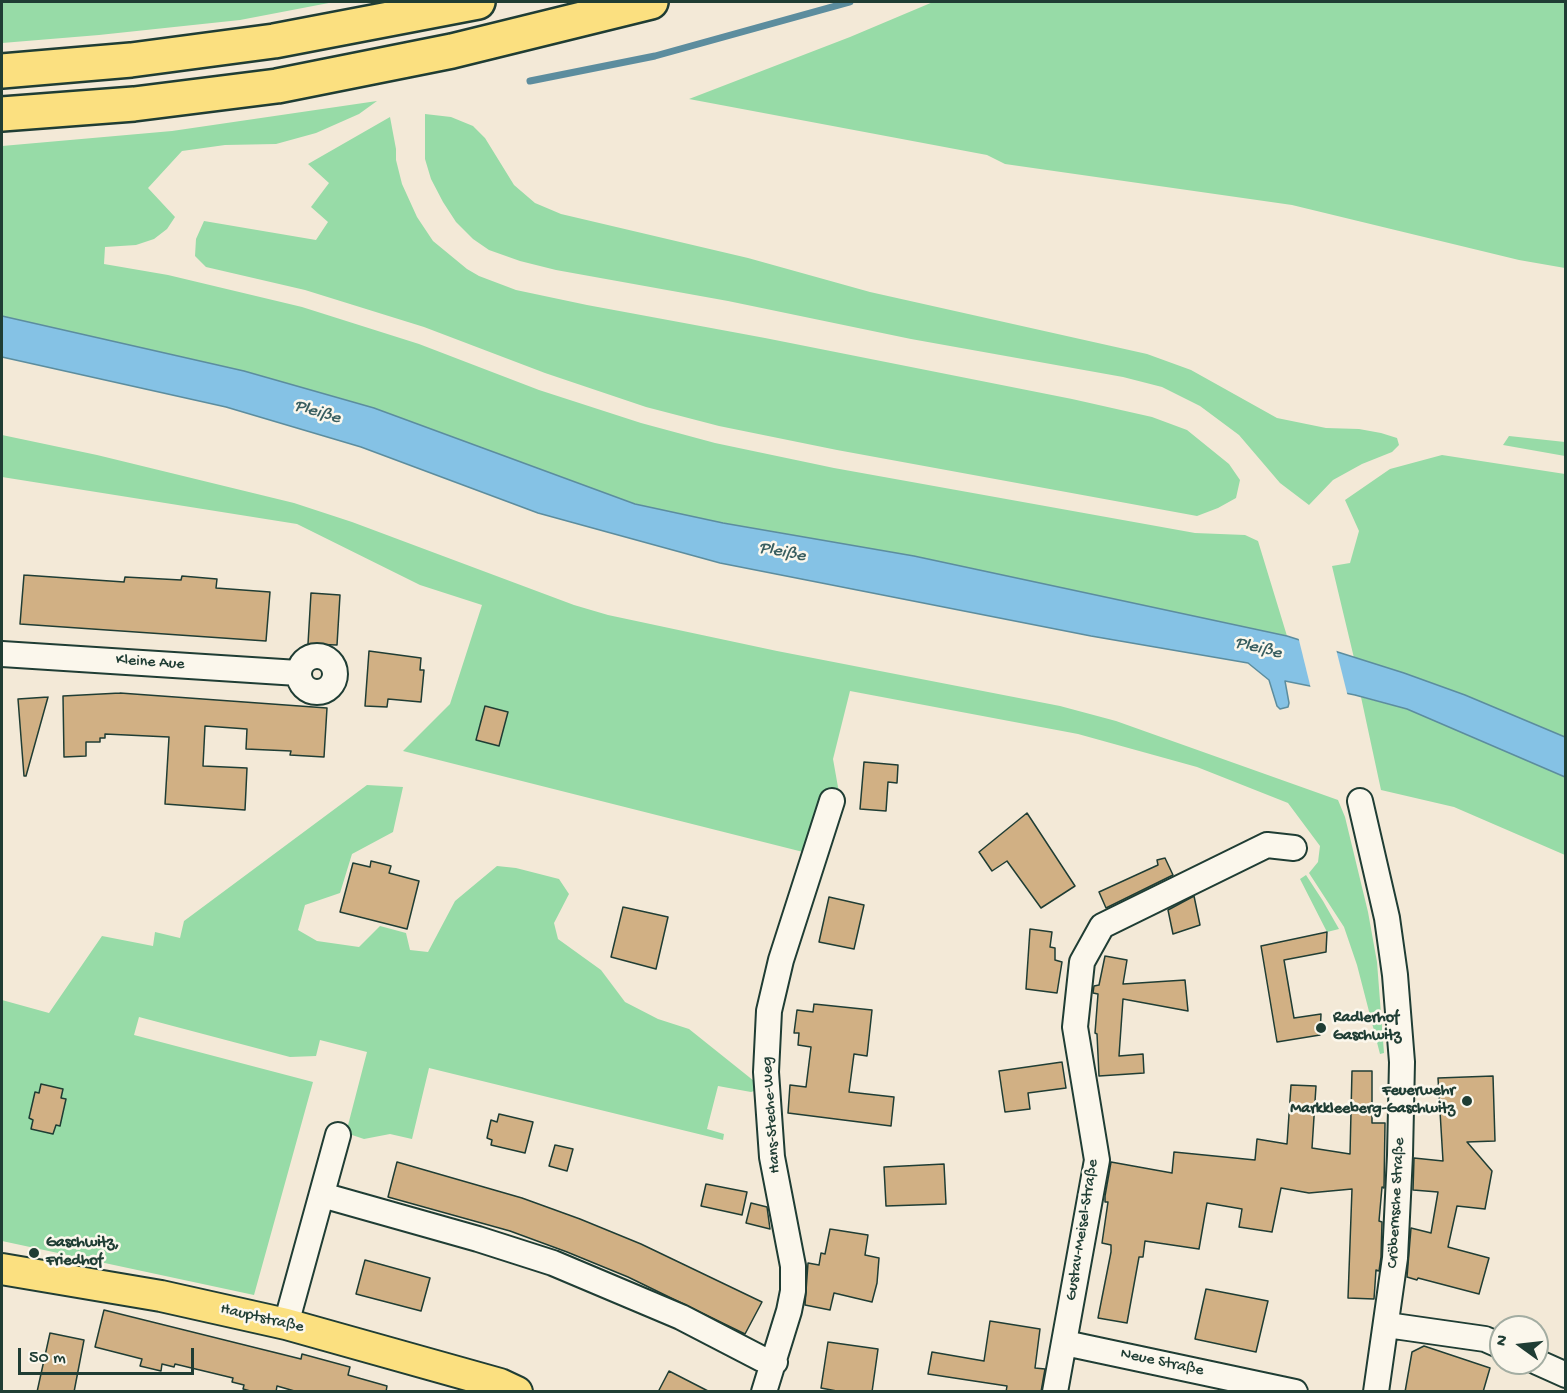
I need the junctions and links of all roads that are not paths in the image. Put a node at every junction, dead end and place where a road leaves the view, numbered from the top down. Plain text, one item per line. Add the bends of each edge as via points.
1 (478, 2) edge
2 (651, 2) edge
3 (2, 71) edge
4 (2, 114) edge
5 (2, 654) edge
6 (298, 672) dead end
7 (832, 801) dead end
8 (1360, 801) dead end
9 (1294, 848) dead end
10 (338, 1135) dead end
11 (322, 1195) junction
12 (2, 1269) edge
13 (286, 1324) junction
14 (1387, 1325) junction
15 (1489, 1340) edge
16 (1065, 1342) junction
17 (775, 1362) junction
18 (1549, 1367) edge
19 (1566, 1375) edge
20 (517, 1392) edge
21 (765, 1392) edge
22 (1055, 1392) edge
23 (1295, 1392) edge
24 (1376, 1392) edge

1 - 3 highway via 274,41 131,60
2 - 4 highway via 452,51 277,86 135,104
5 - 6 street, Kleine Aue
7 - 17 street, Hans-Steche-Weg via 780,960 769,1011 766,1072 772,1157 794,1266 793,1291
8 - 14 street, Cröbernsche Straße via 1387,918 1401,1044 1395,1258
9 - 16 street, Gustav-Meisel-Straße via 1267,845 1102,926 1082,962 1075,1027 1097,1160
10 - 11 street
11 - 13 street
11 - 17 street via 554,1263
12 - 13 main road, Hauptstraße via 161,1296
13 - 20 main road, Hauptstraße
14 - 15 street
14 - 24 street, Cröbernsche Straße
16 - 22 street, Gustav-Meisel-Straße
16 - 23 street, Neue Straße
17 - 21 street, Hans-Steche-Weg
18 - 19 street

